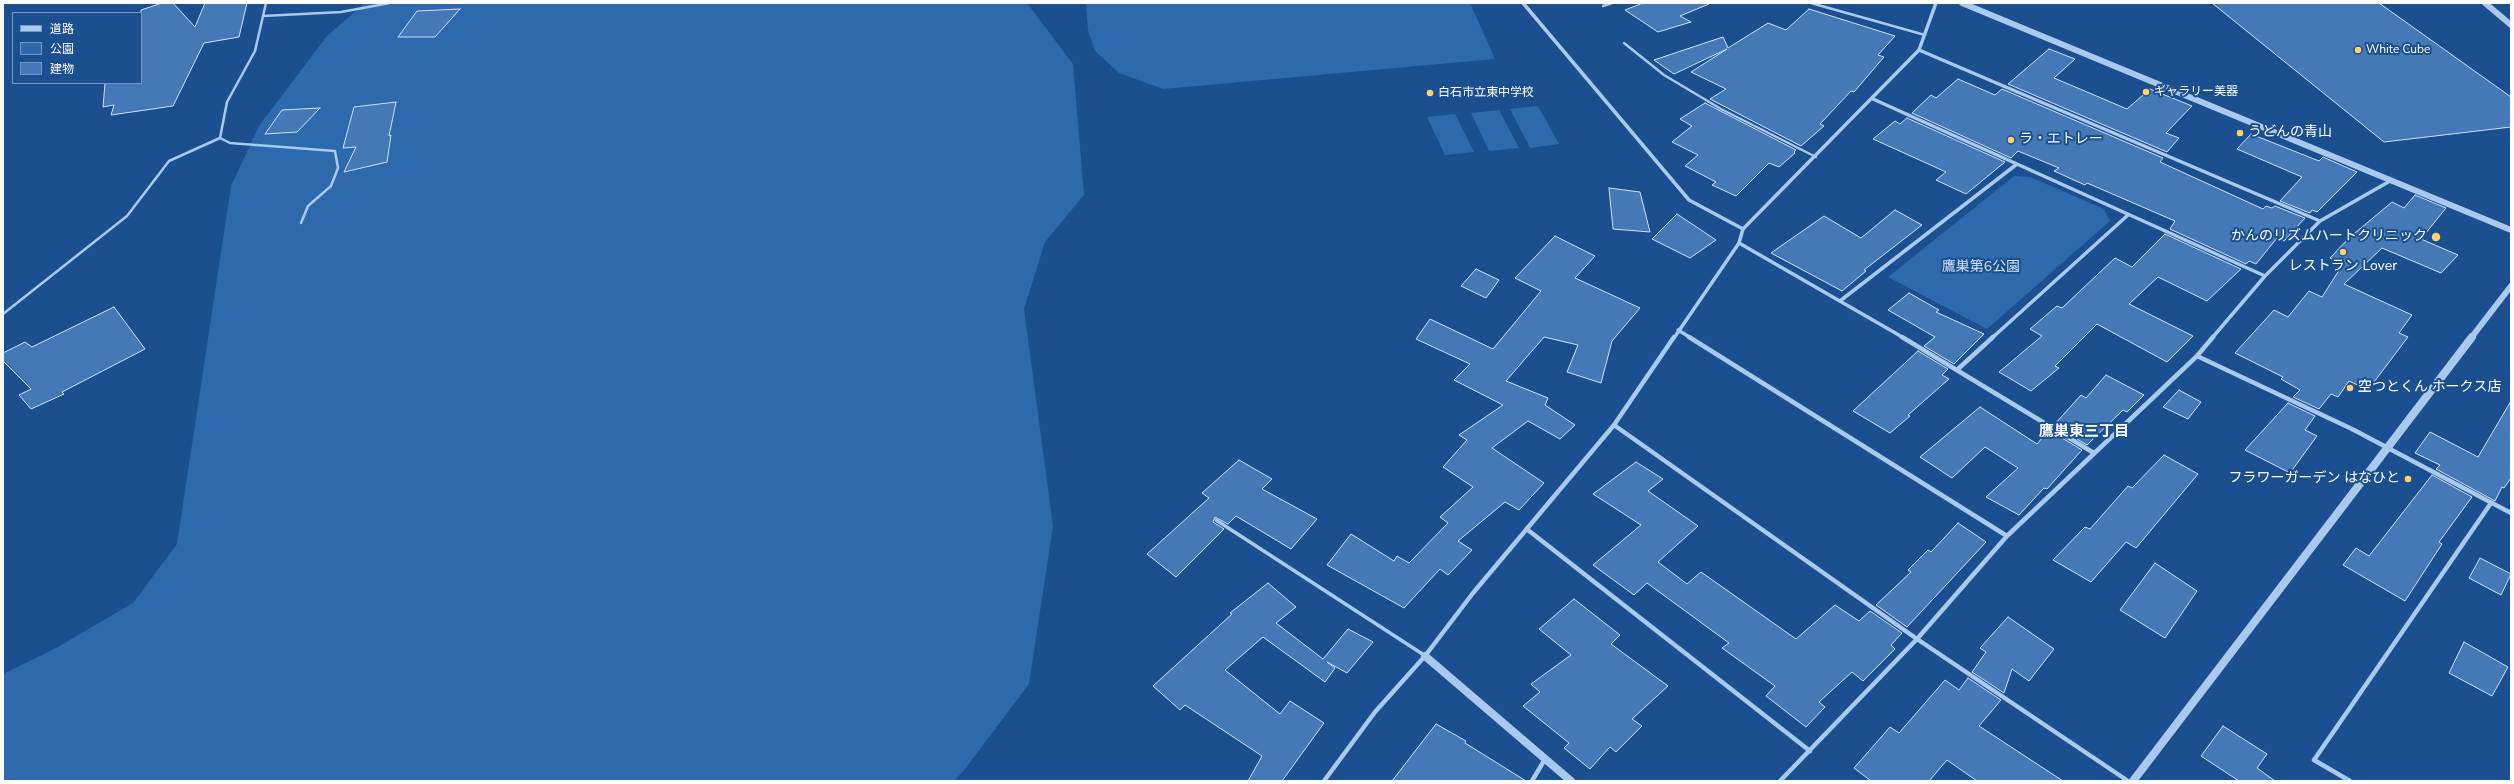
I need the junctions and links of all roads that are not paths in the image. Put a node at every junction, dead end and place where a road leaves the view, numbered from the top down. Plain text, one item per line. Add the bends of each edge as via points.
1 (266, 3) edge
2 (390, 3) edge
3 (1523, 3) edge
4 (1612, 3) edge
5 (1811, 3) edge
6 (1936, 3) edge
7 (1962, 3) edge
8 (2486, 3) edge
9 (1603, 6) dead end
10 (263, 16) junction
11 (2511, 25) edge
12 (1926, 35) junction
13 (1624, 43) dead end
14 (1919, 50) junction
15 (1873, 99) junction
16 (220, 138) junction
17 (1816, 157) junction
18 (2018, 164) junction
19 (2390, 181) junction
20 (2128, 215) junction
21 (2320, 221) junction
22 (302, 223) dead end
23 (1743, 229) junction
24 (2511, 230) edge
25 (1739, 243) junction
26 (2265, 276) junction
27 (2511, 286) edge
28 (1840, 301) junction
29 (3, 314) edge
30 (1678, 330) junction
31 (2197, 356) junction
32 (1958, 369) junction
33 (1614, 425) junction
34 (2387, 447) junction
35 (2094, 453) junction
36 (2491, 502) junction
37 (2511, 513) edge
38 (1216, 520) dead end
39 (1528, 530) junction
40 (2007, 536) junction
41 (1917, 639) junction
42 (1425, 656) junction
43 (1810, 750) junction
44 (1545, 759) junction
45 (1324, 781) edge
46 (1532, 781) edge
47 (1571, 781) edge
48 (1780, 781) edge
49 (2128, 781) edge
50 (2133, 781) edge
51 (2350, 781) edge

1 - 10 lane
2 - 10 lane via 341,12
3 - 23 street via 1688,200
4 - 9 lane
5 - 12 lane
6 - 12 street
7 - 19 street
8 - 11 street
10 - 16 lane via 255,51 226,102
12 - 14 street
13 - 17 lane via 1664,75
14 - 15 street
14 - 21 street
15 - 17 street
15 - 18 street
16 - 22 lane via 230,143 335,151 338,168 332,186 308,206
16 - 29 lane via 169,161 127,216
17 - 23 street
18 - 20 street
18 - 28 street
19 - 21 street
19 - 24 street
20 - 26 street
20 - 32 street
21 - 26 street
23 - 25 street
25 - 28 street
25 - 30 street
26 - 31 street
27 - 34 street
28 - 32 street
30 - 33 street
30 - 40 street
31 - 34 street
31 - 35 street
32 - 35 street
33 - 39 street
33 - 41 street
34 - 36 street
34 - 50 street
35 - 40 street
36 - 37 street
36 - 51 street via 2314,760
38 - 42 lane
39 - 42 street via 1473,593
39 - 43 street
40 - 41 street
41 - 43 street
41 - 49 street
42 - 44 street
42 - 45 street via 1375,712
43 - 48 street
44 - 46 street
44 - 47 street

